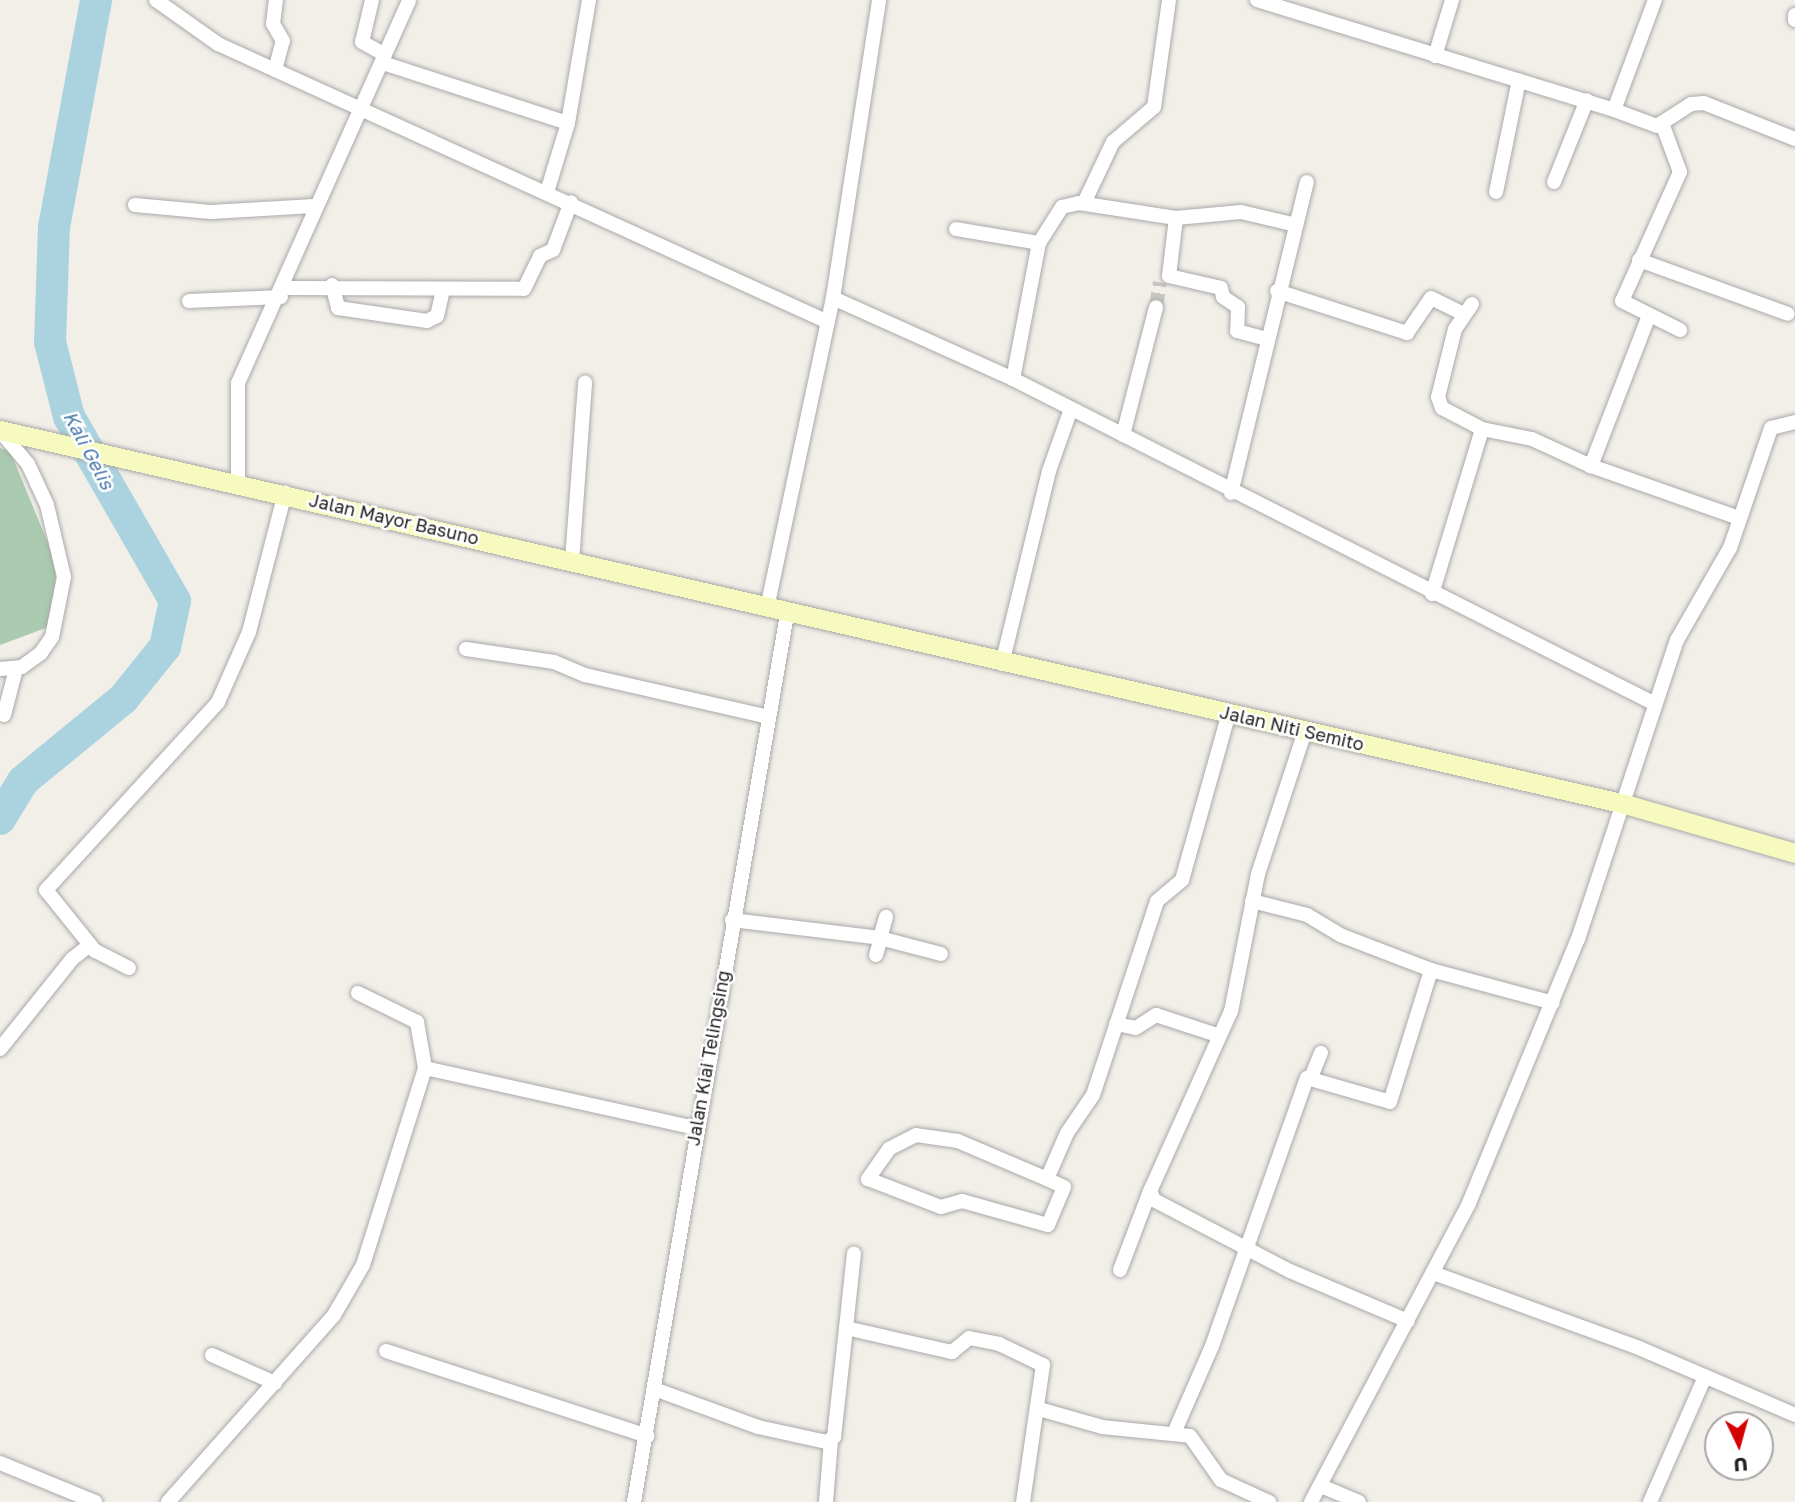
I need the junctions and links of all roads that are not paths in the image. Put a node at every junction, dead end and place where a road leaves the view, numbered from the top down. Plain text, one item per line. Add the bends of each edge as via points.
1 (156, 0) edge
2 (276, 0) edge
3 (372, 0) edge
4 (409, 0) edge
5 (589, 0) edge
6 (879, 0) edge
7 (1170, 0) edge
8 (1257, 0) edge
9 (1452, 0) edge
10 (1655, 0) edge
11 (1435, 56) junction
12 (384, 59) junction
13 (275, 70) junction
14 (1520, 80) junction
15 (1587, 100) junction
16 (358, 109) junction
17 (1614, 110) junction
18 (568, 123) junction
19 (1663, 126) junction
20 (1795, 139) edge
21 (1554, 181) dead end
22 (1307, 182) dead end
23 (547, 192) junction
24 (1496, 192) dead end
25 (571, 202) junction
26 (1084, 203) junction
27 (135, 205) dead end
28 (314, 206) junction
29 (1175, 218) junction
30 (1292, 224) junction
31 (956, 229) dead end
32 (1039, 243) junction
33 (1639, 260) junction
34 (332, 285) junction
35 (1277, 290) junction
36 (443, 291) junction
37 (283, 293) junction
38 (833, 298) junction
39 (188, 301) dead end
40 (1156, 307) tunnel mouth
41 (1788, 314) dead end
42 (1648, 318) junction
43 (828, 321) junction
44 (1680, 330) dead end
45 (1266, 339) junction
46 (1013, 379) junction
47 (585, 382) dead end
48 (1071, 409) junction
49 (1795, 422) edge
50 (1482, 429) junction
51 (4, 431) edge
52 (1123, 435) junction
53 (1591, 466) junction
54 (238, 481) junction
55 (285, 493) junction
56 (1231, 493) junction
57 (1739, 518) junction
58 (572, 561) junction
59 (1432, 594) junction
60 (767, 608) junction
61 (787, 614) junction
62 (466, 649) dead end
63 (1002, 664) junction
64 (0, 669) edge
65 (16, 669) junction
66 (1653, 703) junction
67 (1228, 713) junction
68 (4, 715) dead end
69 (769, 717) junction
70 (1305, 731) junction
71 (1625, 804) junction
72 (1795, 853) edge
73 (1252, 901) junction
74 (886, 917) dead end
75 (732, 920) junction
76 (879, 944) junction
77 (90, 945) junction
78 (941, 954) dead end
79 (129, 968) dead end
80 (1432, 970) junction
81 (358, 993) dead end
82 (1553, 1003) junction
83 (1116, 1024) junction
84 (1220, 1036) junction
85 (0, 1049) edge
86 (1321, 1053) dead end
87 (425, 1068) junction
88 (1312, 1075) junction
89 (695, 1128) junction
90 (1047, 1179) junction
91 (1150, 1191) junction
92 (1243, 1243) junction
93 (854, 1253) dead end
94 (1120, 1270) dead end
95 (1436, 1274) junction
96 (1408, 1321) junction
97 (846, 1328) junction
98 (386, 1351) dead end
99 (212, 1355) dead end
100 (1705, 1377) junction
101 (275, 1383) junction
102 (657, 1390) junction
103 (1040, 1409) junction
104 (1795, 1415) edge
105 (1174, 1433) junction
106 (648, 1436) junction
107 (831, 1440) junction
108 (0, 1463) edge
109 (1321, 1486) junction
110 (95, 1502) edge
111 (168, 1502) edge
112 (634, 1502) edge
113 (827, 1502) edge
114 (1023, 1502) edge
115 (1269, 1502) edge
116 (1311, 1502) edge
117 (1359, 1502) edge
118 (1650, 1502) edge

1 - 13 street via 218,44
2 - 13 street via 273,24 283,41
3 - 12 street via 362,42
4 - 12 street
5 - 18 street
6 - 38 street
7 - 26 street via 1154,107 1114,142
8 - 11 street
9 - 11 street
10 - 17 street
11 - 14 street
12 - 16 street
12 - 18 street
13 - 16 street
14 - 15 street
14 - 24 street
15 - 17 street
15 - 21 street
16 - 23 street
16 - 28 street
17 - 19 street
18 - 23 street
19 - 20 street via 1690,104 1704,103
19 - 33 street via 1680,172
22 - 30 street
23 - 25 street
25 - 36 street via 553,250 540,256 526,288
25 - 43 street
26 - 29 street
26 - 32 street via 1056,211
27 - 28 street via 211,212
28 - 37 street
29 - 30 street via 1241,212
29 - 45 street via 1165,279 1221,288 1223,297 1238,307 1237,331
30 - 35 street
31 - 32 street
32 - 46 street
33 - 41 street
33 - 42 street via 1622,301
34 - 36 street
34 - 36 street via 338,308 427,321 437,316
34 - 37 street
35 - 45 street
35 - 50 street via 1407,333 1431,298 1468,309 1438,402
37 - 39 street
37 - 54 street via 238,383
38 - 43 street
38 - 46 street
40 - 52 street
42 - 44 street
42 - 53 street
43 - 60 street
45 - 56 street
46 - 48 street
47 - 58 street
48 - 52 street
48 - 63 street via 1049,471
49 - 57 street via 1771,428
50 - 53 street via 1532,439
50 - 59 street
51 - 54 main road, Jalan Mayor Basuno
51 - 65 street via 28,464 47,505 64,577 52,637 33,662
52 - 56 street
53 - 57 street
54 - 55 main road, Jalan Mayor Basuno
55 - 58 main road, Jalan Mayor Basuno
55 - 77 street via 249,632 218,702 46,890
56 - 59 street
57 - 66 street via 1726,557 1677,640
58 - 60 main road, Jalan Mayor Basuno
59 - 66 street
60 - 61 main road, Jalan Mayor Basuno
61 - 63 main road, Jalan Niti Semito
61 - 69 street, Jalan Kiai Telingsing
62 - 69 street via 554,662 584,675
63 - 67 main road, Jalan Niti Semito
64 - 65 street
65 - 68 street
66 - 71 street
67 - 70 main road, Jalan Niti Semito
67 - 83 street via 1182,880 1157,901
69 - 75 street, Jalan Kiai Telingsing
70 - 71 main road, Jalan Niti Semito
70 - 73 street
71 - 72 main road, Jalan Niti Semito
71 - 82 street
73 - 80 street via 1307,915 1340,935
73 - 84 street
74 - 76 street
75 - 76 street
75 - 89 street, Jalan Kiai Telingsing
76 - 78 street
77 - 79 street
77 - 85 street via 72,958
80 - 82 street
80 - 88 street via 1390,1102
81 - 87 street via 417,1022
82 - 95 street
83 - 84 street via 1136,1028 1156,1015
83 - 90 street via 1093,1095 1067,1133
84 - 91 street
86 - 88 street
87 - 89 street
87 - 101 street via 363,1265 334,1315
88 - 92 street
89 - 102 street, Jalan Kiai Telingsing
90 - 90 street via 958,1141 916,1135 889,1149 869,1179 941,1207 961,1201 1047,1229 1070,1189
91 - 92 street via 1154,1200
91 - 94 street
92 - 96 street via 1290,1271
92 - 105 street via 1212,1346
93 - 97 street
95 - 96 street
95 - 100 street
96 - 109 street
97 - 103 street via 952,1352 974,1337 1037,1359 1043,1365
97 - 107 street
98 - 106 street
99 - 101 street
100 - 104 street
100 - 118 street
101 - 111 street
102 - 106 street, Jalan Kiai Telingsing
102 - 107 street via 758,1427
103 - 105 street via 1102,1427
103 - 114 street
105 - 115 street via 1197,1441 1221,1479
106 - 112 street, Jalan Kiai Telingsing
107 - 113 street
108 - 110 street
109 - 116 street
109 - 117 street

